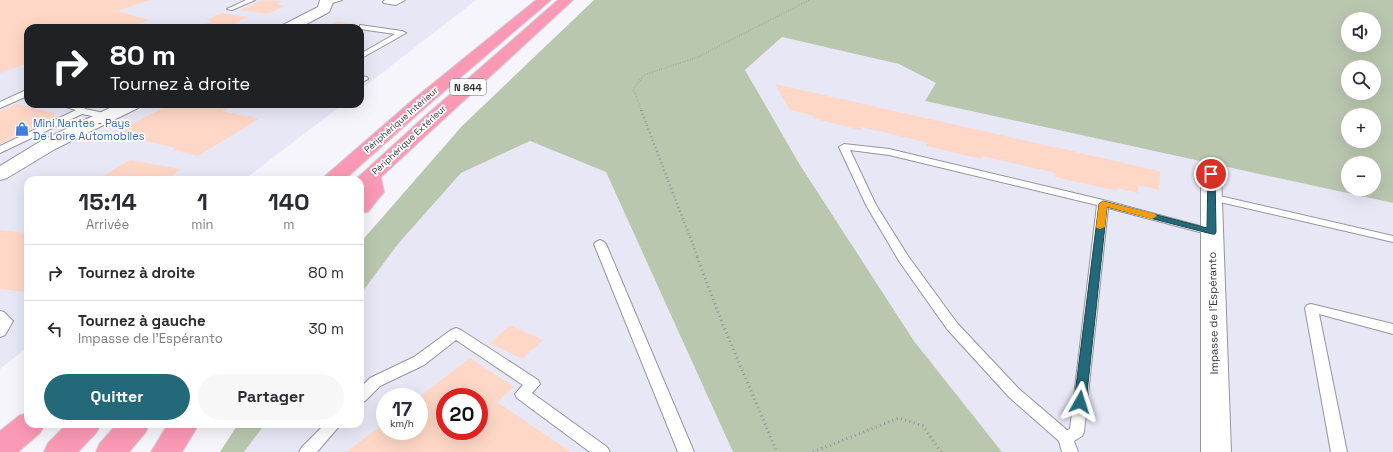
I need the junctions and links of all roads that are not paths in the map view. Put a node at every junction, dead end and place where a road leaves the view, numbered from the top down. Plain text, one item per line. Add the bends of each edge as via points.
1 (252, 0) edge
2 (389, 0) edge
3 (402, 0) edge
4 (544, 0) edge
5 (566, 0) edge
6 (331, 1) edge
7 (230, 9) dead end
8 (296, 24) edge
9 (364, 27) edge
10 (364, 55) edge
11 (24, 94) edge
12 (0, 105) edge
13 (123, 108) edge
14 (80, 111) joint
15 (106, 116) junction
16 (0, 150) edge
17 (0, 174) edge
18 (337, 176) edge
19 (366, 181) edge
20 (1211, 185) joint
21 (364, 203) edge
22 (1103, 204) junction
23 (1212, 232) junction
24 (1393, 239) edge
25 (600, 244) dead end
26 (0, 315) edge
27 (1393, 329) edge
28 (0, 332) edge
29 (364, 393) edge
30 (25, 428) edge
31 (82, 428) edge
32 (132, 428) edge
33 (181, 428) edge
34 (330, 428) edge
35 (1068, 445) edge
36 (0, 449) edge
37 (59, 452) edge
38 (111, 452) edge
39 (166, 452) edge
40 (307, 452) edge
41 (602, 452) edge
42 (686, 452) edge
43 (1216, 452) edge
44 (1339, 452) edge

1 - 7 lane
2 - 3 lane via 386,2 396,3
4 - 18 highway, Périphérique Intérieur / N 844
5 - 19 highway, Périphérique Extérieur / N 844
6 - 8 street via 324,9
9 - 10 lane via 402,34
11 - 12 lane
13 - 15 street
14 - 15 lane
14 - 16 lane
15 - 17 street via 48,145
19 - 21 highway via 374,192
20 - 23 street, Impasse de l'Espéranto
20 - 24 lane
22 - 23 lane
22 - 35 lane via 1077,432
22 - 35 lane via 890,152 844,147 871,205 903,258 952,326 1014,394
23 - 43 street, Impasse de l'Espéranto
25 - 42 lane
26 - 28 lane via 7,321
27 - 44 lane via 1311,308
29 - 41 lane via 375,382 419,361 456,333 533,384 522,394
30 - 36 highway
31 - 37 highway
32 - 38 highway
33 - 39 highway
34 - 40 lane

